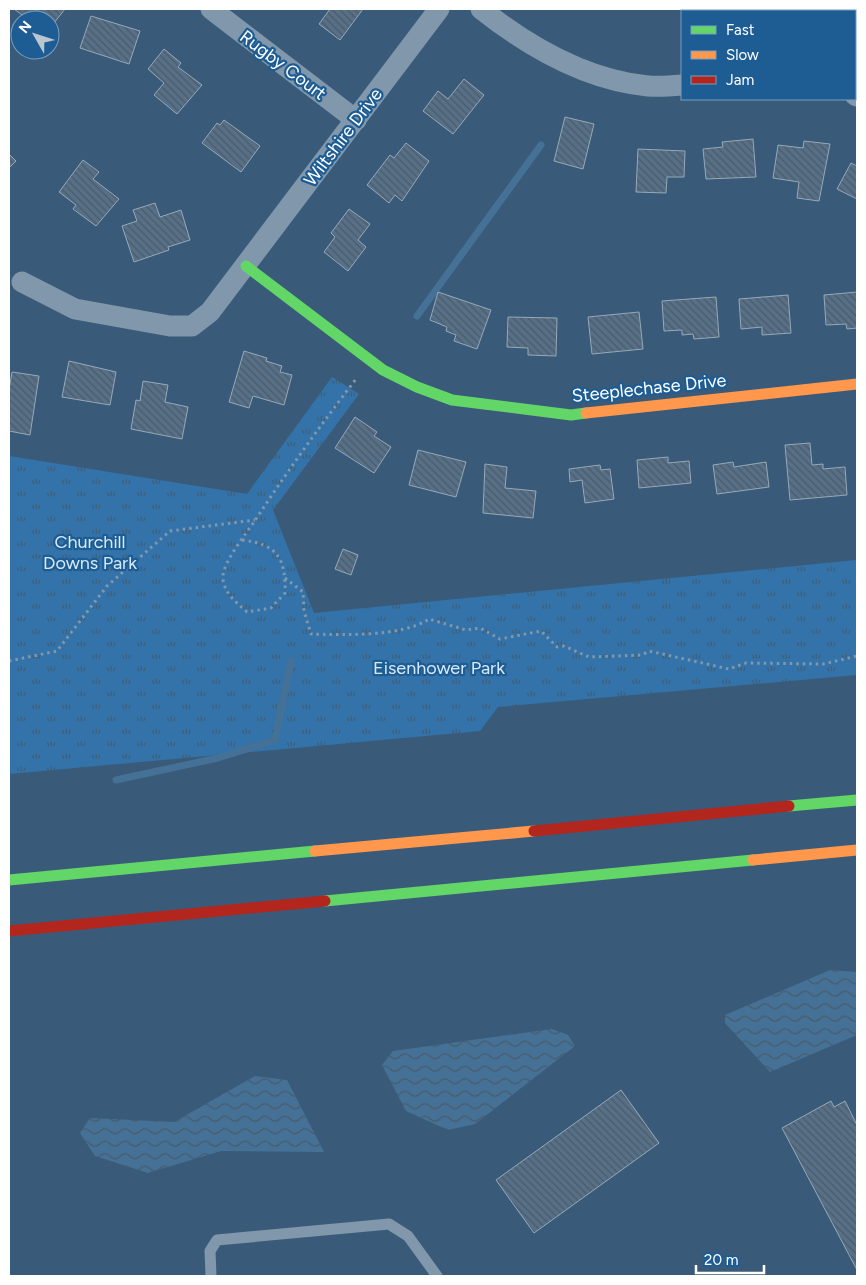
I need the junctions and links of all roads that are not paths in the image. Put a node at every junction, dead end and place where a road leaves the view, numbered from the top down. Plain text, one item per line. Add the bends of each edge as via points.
1 (212, 9) edge
2 (439, 9) edge
3 (481, 9) edge
4 (681, 85) edge
5 (356, 120) junction
6 (246, 266) junction
7 (22, 282) dead end
8 (857, 384) edge
9 (857, 800) edge
10 (857, 850) edge
11 (9, 880) edge
12 (9, 931) edge
13 (211, 1276) edge
14 (438, 1276) edge

1 - 5 street, Rugby Court
2 - 5 street, Wiltshire Drive
3 - 4 street via 539,49 602,78 649,86
5 - 6 street, Wiltshire Drive
6 - 7 street, Wiltshire Drive via 210,312 192,326 170,326 76,309
6 - 8 main road, Steeplechase Drive via 370,360 417,387 452,400 571,415
9 - 11 main road
10 - 12 main road
13 - 14 lane via 210,1250 217,1240 389,1224 408,1236

